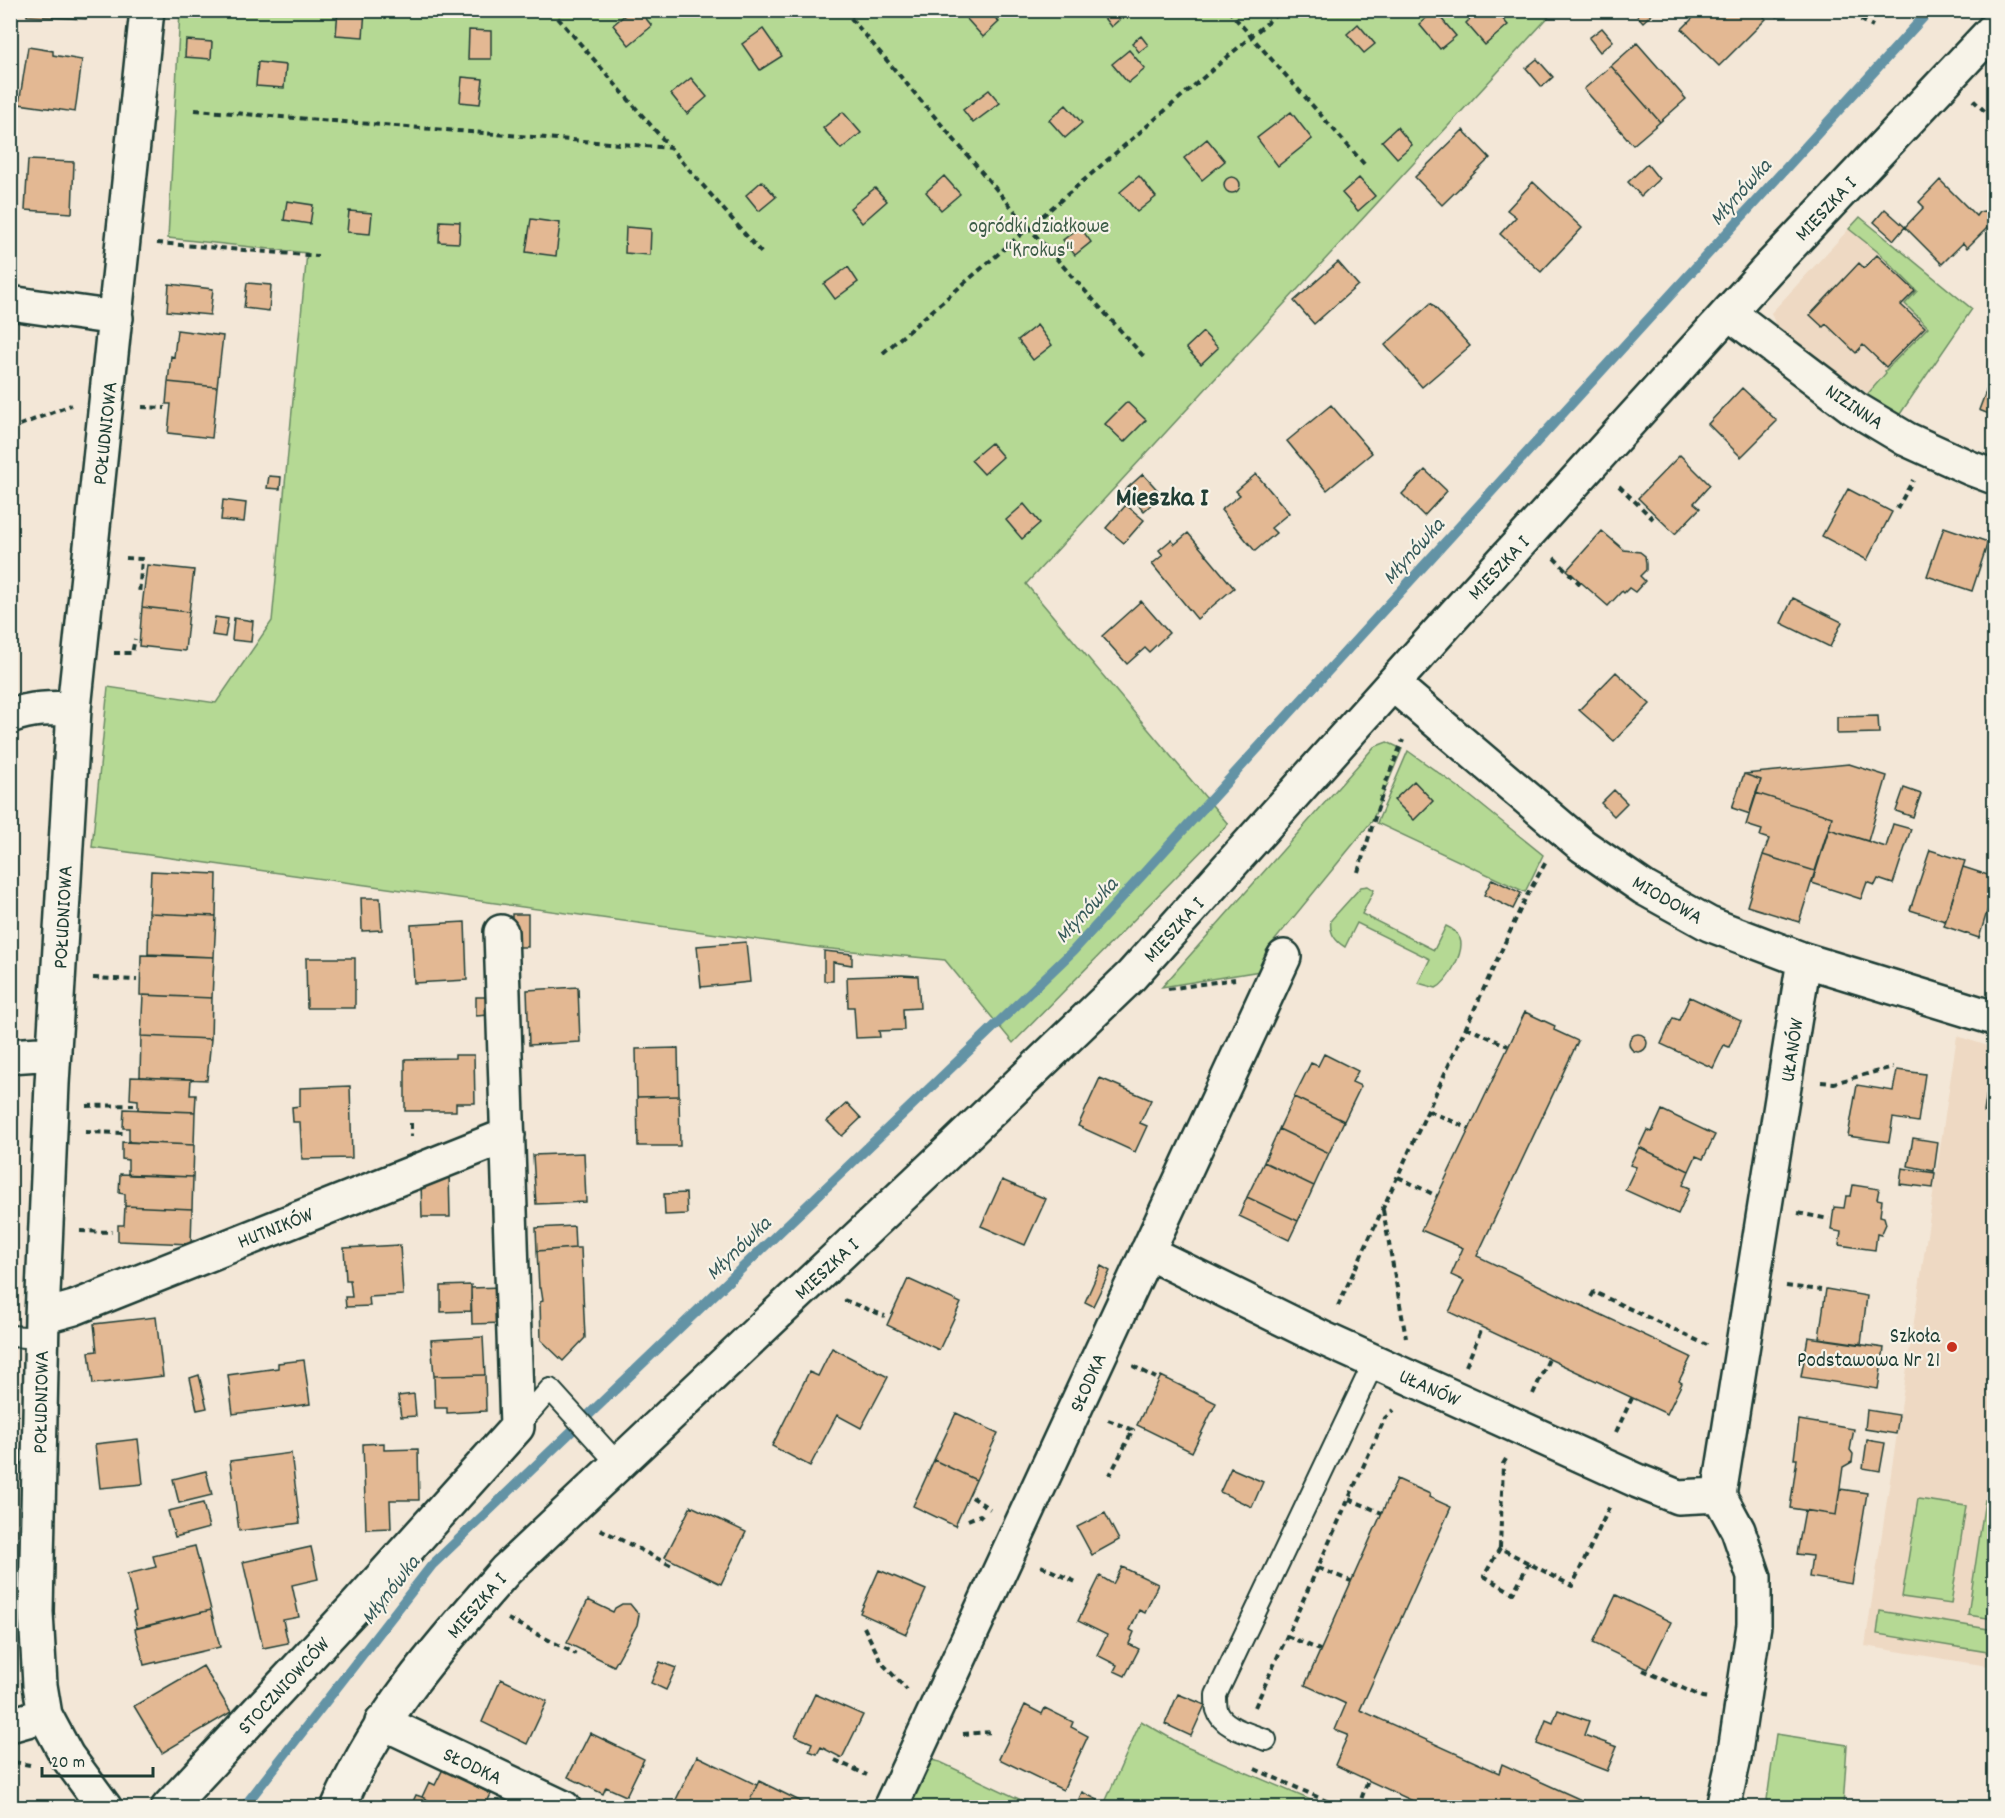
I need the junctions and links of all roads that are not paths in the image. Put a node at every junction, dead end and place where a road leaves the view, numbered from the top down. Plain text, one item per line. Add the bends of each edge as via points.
1 (147, 10) edge
2 (1995, 29) edge
3 (10, 303) edge
4 (1729, 313) junction
5 (116, 318) junction
6 (1995, 477) edge
7 (1394, 685) junction
8 (74, 709) junction
9 (10, 716) edge
10 (501, 932) dead end
11 (1284, 957) dead end
12 (1804, 960) junction
13 (1995, 1018) edge
14 (54, 1053) junction
15 (10, 1056) edge
16 (508, 1136) junction
17 (1147, 1252) junction
18 (31, 1330) edge
19 (1374, 1362) junction
20 (517, 1427) junction
21 (608, 1453) junction
22 (1719, 1495) junction
23 (45, 1715) junction
24 (382, 1722) junction
25 (10, 1725) edge
26 (1266, 1740) dead end
27 (105, 1808) edge
28 (168, 1808) edge
29 (338, 1808) edge
30 (564, 1808) edge
31 (890, 1808) edge
32 (1723, 1808) edge

1 - 5 street, POŁUDNIOWA
2 - 4 street, MIESZKA I
3 - 5 street
4 - 6 street, NIZINNA via 1854,408 1906,439
4 - 7 street, MIESZKA I
5 - 8 street, POŁUDNIOWA
7 - 12 street, MIODOWA via 1565,831 1644,888 1709,924
7 - 21 street, MIESZKA I via 1117,990
8 - 9 street via 29,709
8 - 14 street, POŁUDNIOWA
10 - 16 street
11 - 17 street, SŁODKA
12 - 13 street, MIODOWA
12 - 22 street, UŁANÓW
14 - 15 street
14 - 18 street, POŁUDNIOWA
16 - 18 street, HUTNIKÓW via 74,1308
16 - 20 street
17 - 19 street, UŁANÓW
17 - 31 street, SŁODKA
18 - 23 street, POŁUDNIOWA via 36,1612
19 - 22 street, UŁANÓW via 1678,1497
19 - 26 lane via 1216,1695 1222,1720
20 - 21 lane via 550,1389
20 - 28 street, STOCZNIOWCÓW
21 - 24 street, MIESZKA I via 456,1625
22 - 32 street via 1738,1530 1754,1577 1754,1626
23 - 25 street
23 - 27 street, POŁUDNIOWA via 67,1756
24 - 29 street, MIESZKA I
24 - 30 street, SŁODKA

